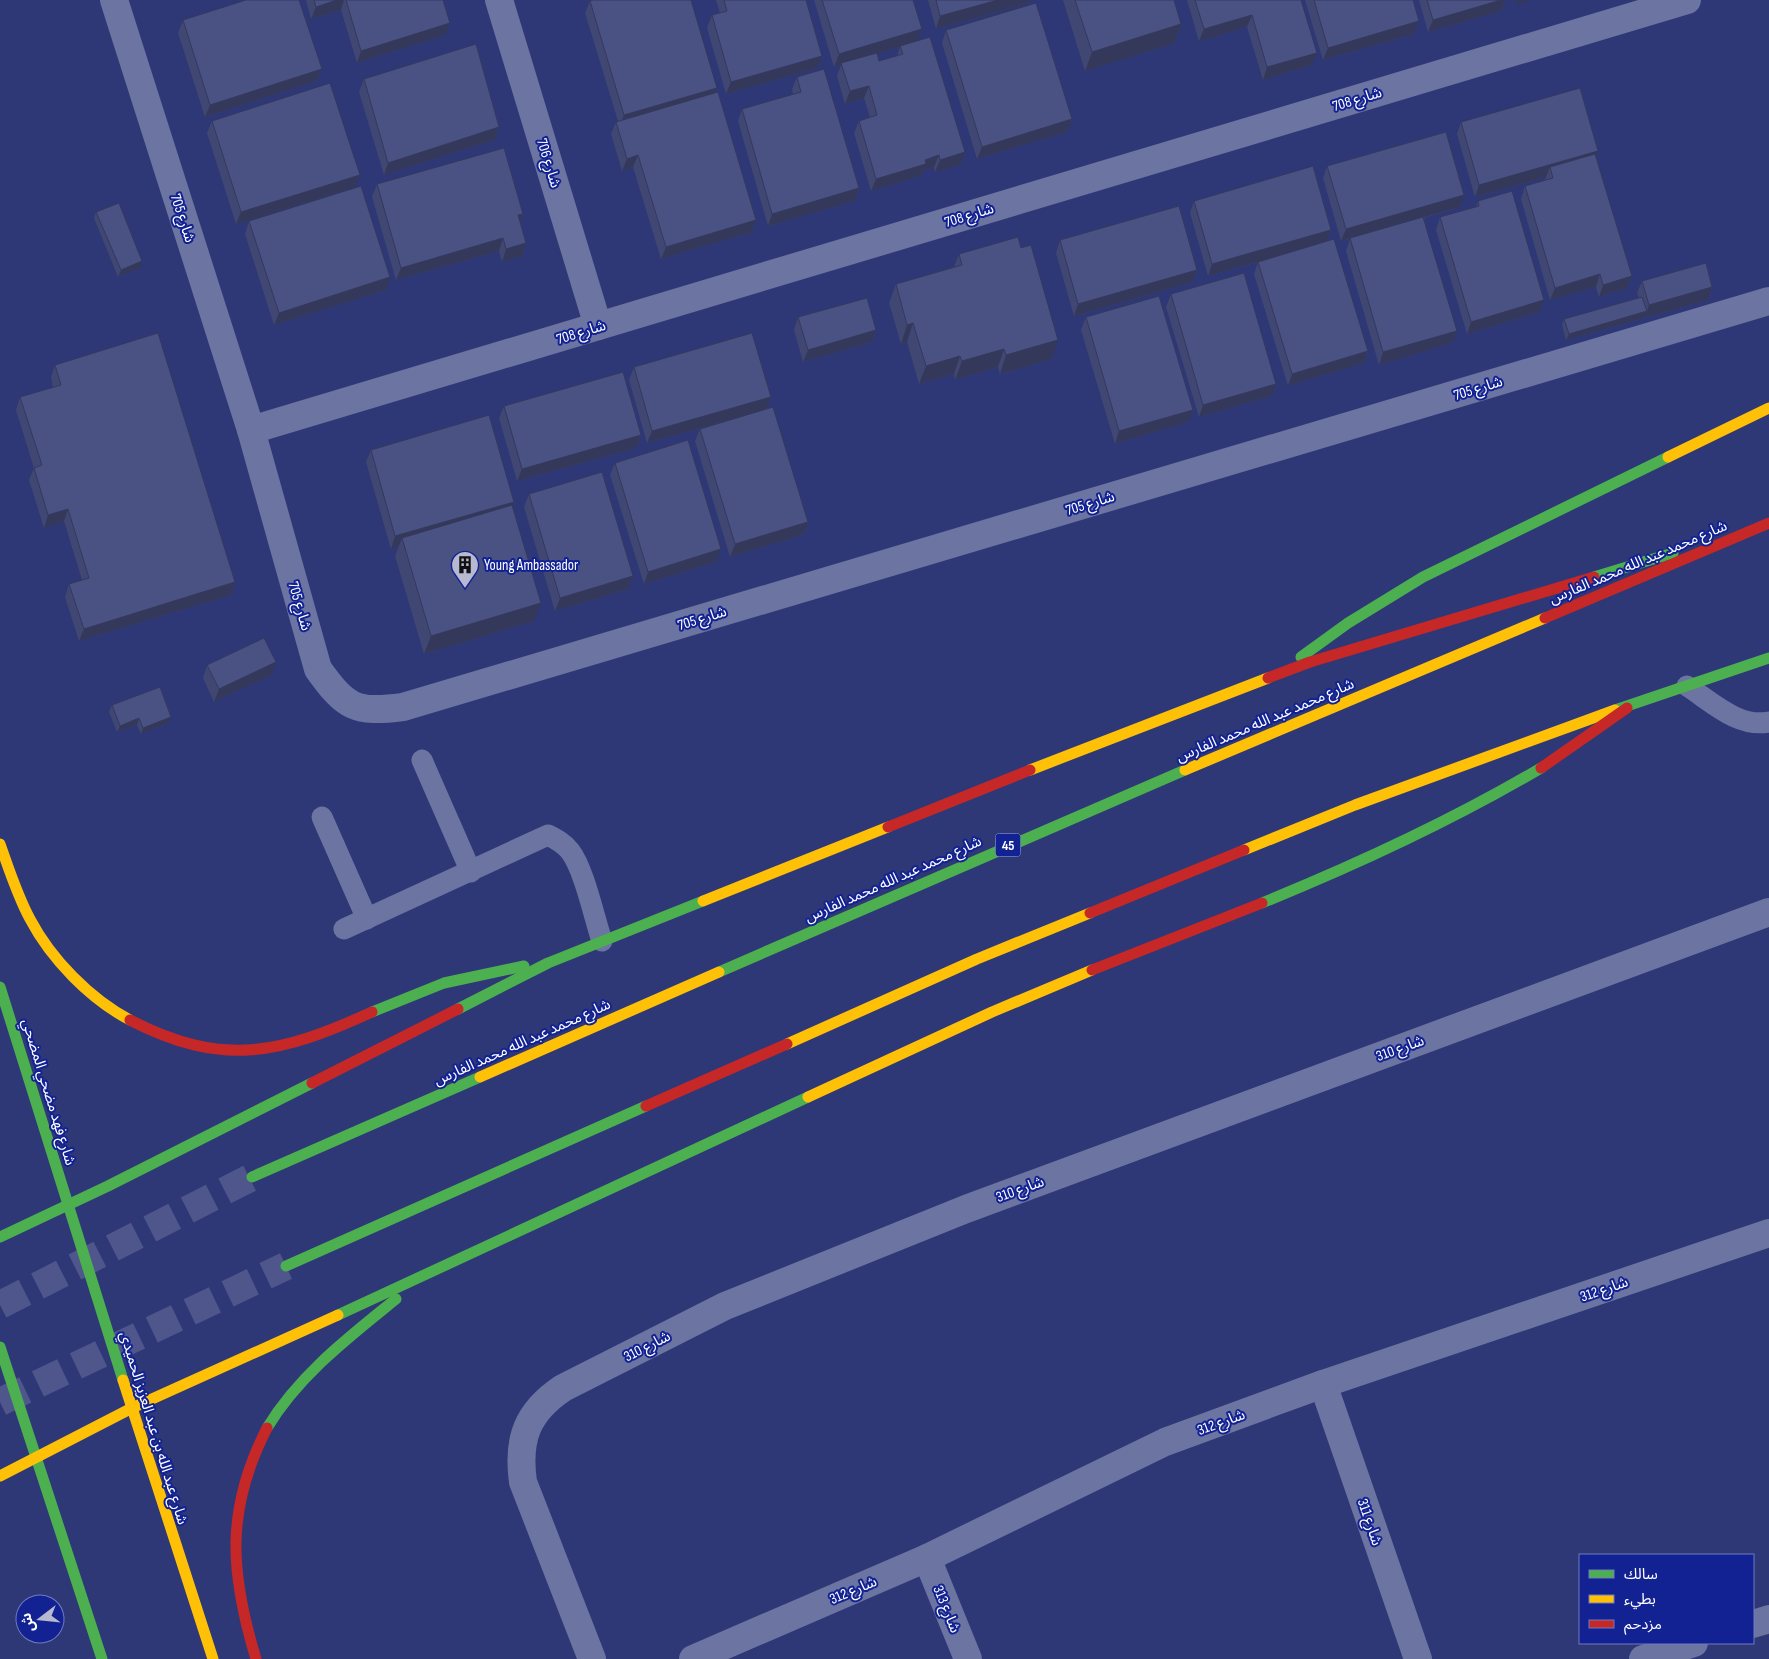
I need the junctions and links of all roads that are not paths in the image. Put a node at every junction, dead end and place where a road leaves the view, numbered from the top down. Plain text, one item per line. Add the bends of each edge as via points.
1 (114, 0) edge
2 (499, 0) edge
3 (1687, 0) edge
4 (1769, 301) edge
5 (598, 326) junction
6 (1769, 408) edge
7 (251, 430) junction
8 (1769, 523) edge
9 (1753, 529) junction
10 (1769, 658) edge
11 (1276, 674) junction
12 (1687, 686) junction
13 (1632, 704) junction
14 (1769, 722) edge
15 (422, 760) dead end
16 (322, 817) dead end
17 (0, 844) edge
18 (471, 872) junction
19 (1769, 912) edge
20 (367, 919) junction
21 (344, 929) dead end
22 (602, 941) junction
23 (548, 963) junction
24 (0, 987) edge
25 (252, 1177) tunnel mouth
26 (69, 1205) junction
27 (1769, 1233) edge
28 (0, 1237) edge
29 (286, 1266) tunnel mouth
30 (424, 1275) junction
31 (0, 1347) edge
32 (1323, 1384) junction
33 (132, 1408) junction
34 (35, 1456) junction
35 (0, 1476) edge
36 (926, 1558) junction
37 (1769, 1619) edge
38 (1754, 1624) edge
39 (1691, 1644) edge
40 (102, 1659) edge
41 (213, 1659) edge
42 (256, 1659) edge
43 (592, 1659) edge
44 (693, 1659) edge
45 (968, 1659) edge
46 (1418, 1659) edge
47 (1643, 1659) edge

1 - 7 street, شارع 705
2 - 5 street, شارع 706
3 - 5 street, شارع 708
4 - 7 street, شارع 705 via 413,704 378,710 354,708 335,692 318,669
5 - 7 street, شارع 708
6 - 11 street via 1423,577
8 - 9 street, شارع محمد عبد الله محمد الفارس / 45
9 - 11 street
9 - 25 street, شارع محمد عبد الله محمد الفارس / 45 via 1001,848
10 - 12 street
11 - 22 street
12 - 13 street
12 - 14 lane via 1741,721
13 - 29 street via 1355,806 977,959
13 - 30 street via 1590,737 1532,773 1351,868 995,1011
15 - 18 lane
16 - 20 lane
17 - 23 street via 24,908 44,942 70,973 122,1016 184,1045 242,1053 271,1049 299,1042 442,984 502,969
18 - 20 lane
18 - 22 lane via 548,835 570,851 577,864
19 - 43 street, شارع 310 via 966,1209 725,1306 563,1388 548,1398 527,1428 521,1464 524,1482
20 - 21 lane
22 - 23 street
23 - 26 street
24 - 26 street, شارع فهد مضحي المضحي
26 - 28 street
26 - 33 street, شارع عبد الله بن عبد العزيز الحميدي
27 - 32 street, شارع 312
30 - 33 street
30 - 42 street via 308,1375 284,1404 256,1449 238,1508 234,1569
31 - 34 street
32 - 36 street, شارع 312 via 1165,1442
32 - 46 street, شارع 311
33 - 34 street
33 - 41 street, شارع عبد الله بن عبد العزيز الحميدي
34 - 35 street
34 - 40 street
36 - 44 street, شارع 312
36 - 45 street, شارع 313
37 - 38 street
39 - 47 street

